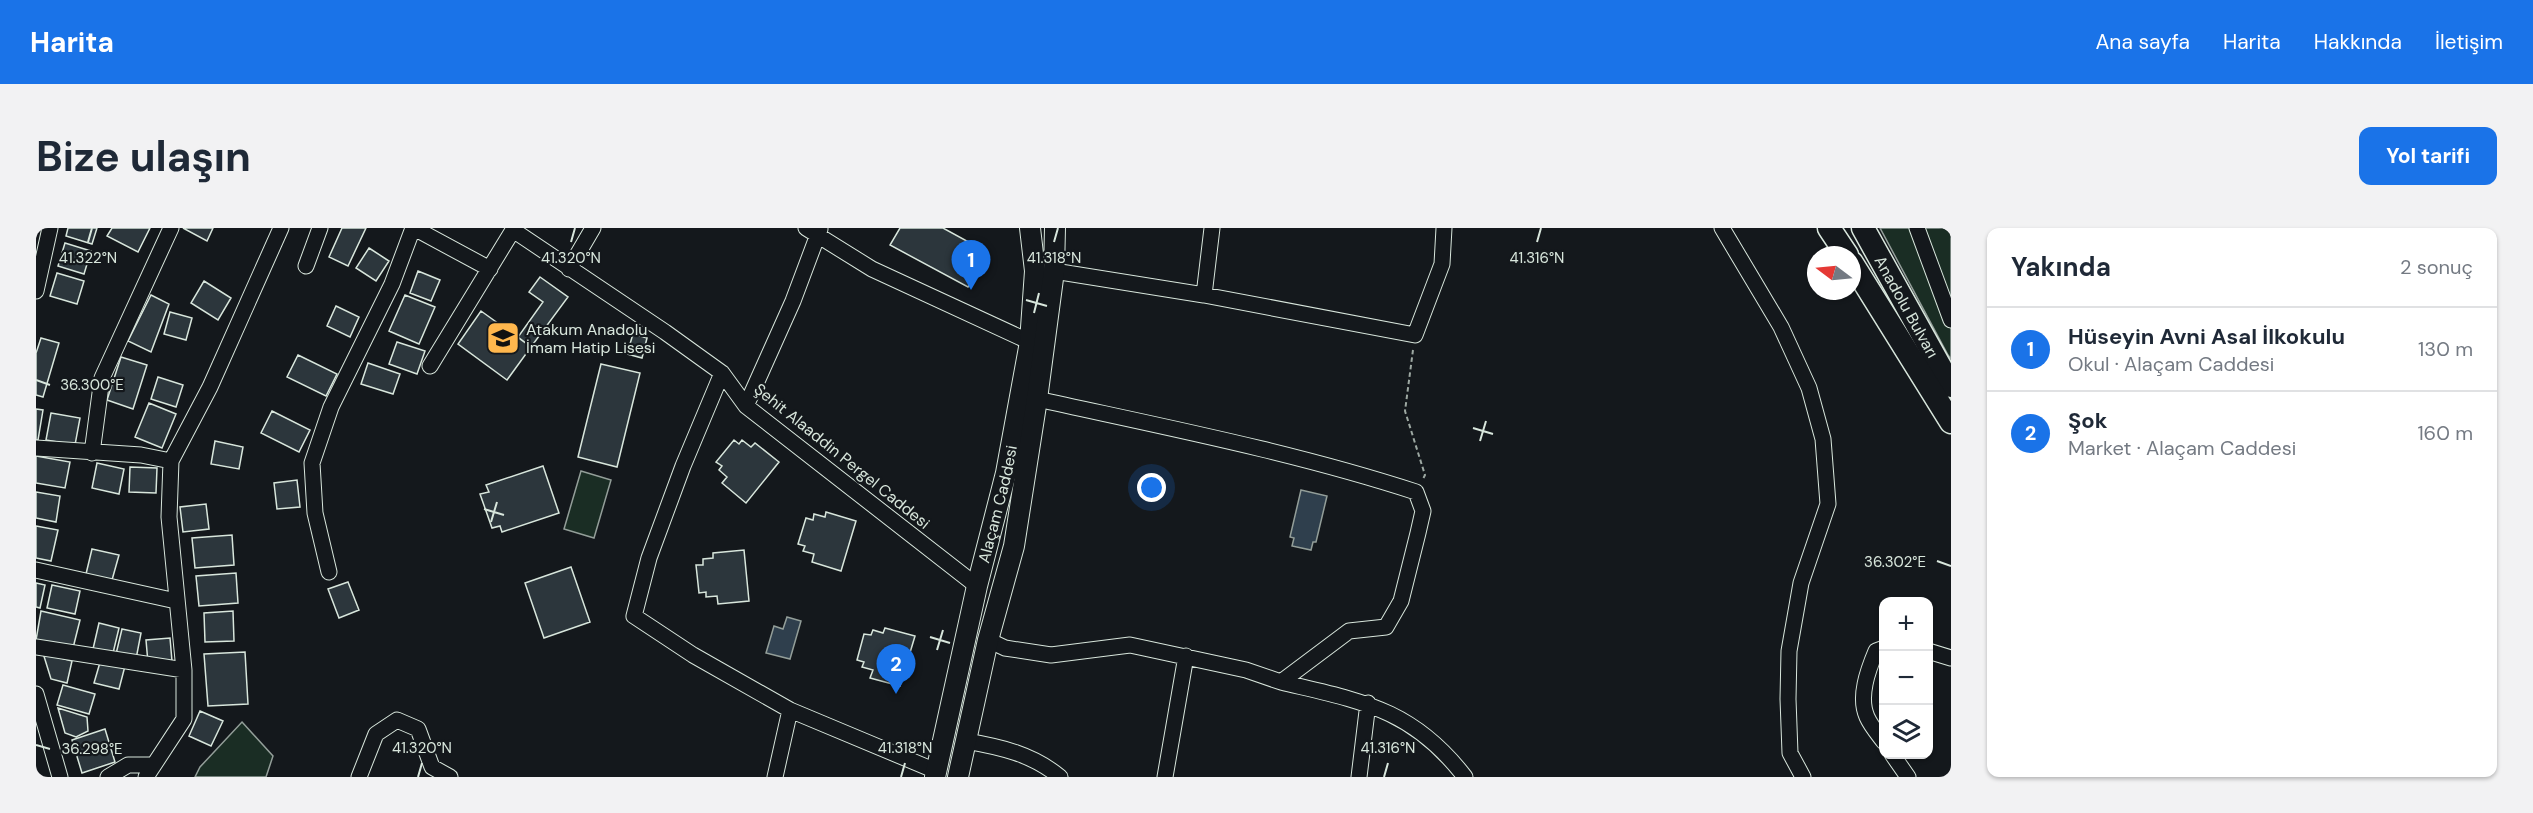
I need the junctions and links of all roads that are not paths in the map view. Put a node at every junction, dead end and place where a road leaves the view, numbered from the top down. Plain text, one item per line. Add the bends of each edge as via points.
1 (50, 228) edge
2 (171, 228) edge
3 (281, 228) edge
4 (320, 228) edge
5 (413, 228) edge
6 (593, 228) edge
7 (1030, 228) edge
8 (1055, 228) edge
9 (1212, 228) edge
10 (1444, 228) edge
11 (1722, 228) edge
12 (1829, 228) edge
13 (1863, 228) edge
14 (1917, 228) edge
15 (513, 229) edge
16 (814, 231) edge
17 (1841, 246) edge
18 (306, 266) dead end
19 (490, 269) junction
20 (569, 269) junction
21 (1054, 271) junction
22 (1861, 277) edge
23 (36, 291) edge
24 (1204, 295) junction
25 (1951, 320) edge
26 (1030, 342) junction
27 (430, 366) dead end
28 (1948, 372) edge
29 (722, 373) junction
30 (1037, 399) junction
31 (746, 406) junction
32 (1951, 422) edge
33 (36, 448) edge
34 (92, 453) junction
35 (171, 461) junction
36 (36, 570) edge
37 (329, 572) dead end
38 (977, 586) junction
39 (176, 601) junction
40 (988, 640) junction
41 (36, 647) edge
42 (1879, 650) edge
43 (1933, 652) edge
44 (1186, 656) junction
45 (1951, 658) edge
46 (184, 670) junction
47 (1281, 682) junction
48 (36, 694) edge
49 (1368, 703) junction
50 (790, 710) junction
51 (1879, 735) edge
52 (966, 741) junction
53 (1895, 759) edge
54 (149, 771) edge
55 (935, 774) edge
56 (59, 776) edge
57 (108, 777) edge
58 (359, 777) edge
59 (450, 777) edge
60 (775, 777) edge
61 (958, 777) edge
62 (1060, 777) edge
63 (1165, 777) edge
64 (1359, 777) edge
65 (1465, 777) edge
66 (1803, 777) edge
67 (1908, 777) edge

1 - 23 street
2 - 34 street via 102,378
3 - 35 street via 210,387
4 - 18 street
5 - 19 street
5 - 37 street via 392,284 331,407 312,463 315,513
6 - 20 street
7 - 26 main road, Alaçam Caddesi via 1035,271
8 - 21 main road, Alaçam Caddesi
9 - 24 street
10 - 24 street via 1442,264 1415,335
11 - 66 street via 1781,327 1809,388 1823,440 1828,504 1802,583 1789,651 1790,753
12 - 17 highway, Anadolu Bulvarı
13 - 28 highway, Anadolu Bulvarı
14 - 25 street
15 - 19 street
15 - 20 street, Şehit Alaaddin Pergel Caddesi
16 - 26 street via 873,269
16 - 31 street via 793,301
19 - 27 street
20 - 29 street, Şehit Alaaddin Pergel Caddesi
21 - 24 street
21 - 30 main road, Alaçam Caddesi
22 - 32 highway, Anadolu Bulvarı
26 - 38 main road, Alaçam Caddesi via 1006,473
29 - 31 street, Şehit Alaaddin Pergel Caddesi
29 - 50 street via 649,558 634,616
30 - 40 main road, Alaçam Caddesi via 1014,546
30 - 47 street via 1198,434 1416,492 1423,511 1401,601 1386,627 1349,631
31 - 38 street, Şehit Alaaddin Pergel Caddesi
33 - 34 street
34 - 35 street
35 - 39 street via 169,517
36 - 39 street
38 - 55 main road, Alaçam Caddesi
39 - 46 street
40 - 44 street via 1005,648 1051,655 1131,645
40 - 52 main road, Alaçam Caddesi
41 - 46 street
42 - 51 street via 1869,670 1863,699 1867,717
43 - 45 street
44 - 47 street
44 - 63 street
46 - 54 street via 184,719
47 - 49 street
48 - 56 street
49 - 64 street
49 - 65 street via 1413,725
50 - 55 street
50 - 60 street
52 - 61 main road, Alaçam Caddesi
52 - 62 street via 1034,758
53 - 67 street
54 - 57 street via 128,765
58 - 59 street via 376,734 397,720 418,729 432,767

